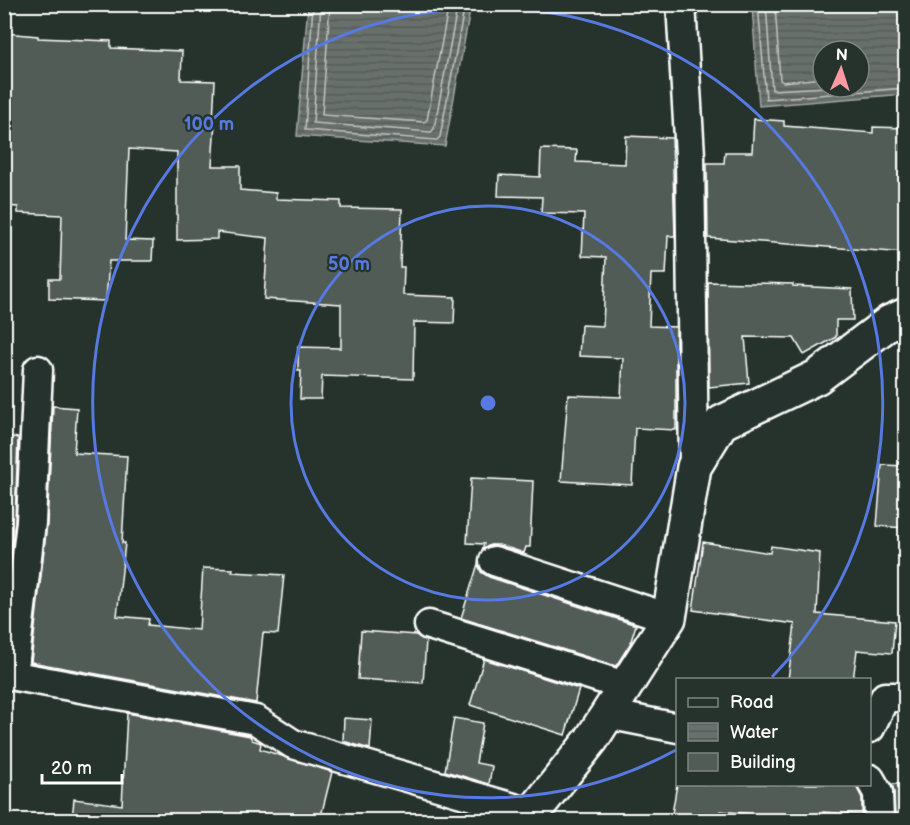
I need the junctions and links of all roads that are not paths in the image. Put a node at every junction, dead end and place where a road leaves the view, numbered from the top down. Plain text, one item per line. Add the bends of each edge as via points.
1 (681, 4) edge
2 (906, 315) edge
3 (38, 370) dead end
4 (694, 467) junction
5 (494, 561) dead end
6 (669, 618) junction
7 (429, 625) dead end
8 (9, 675) edge
9 (625, 686) junction
10 (906, 697) edge
11 (607, 714) junction
12 (871, 726) edge
13 (676, 728) edge
14 (871, 780) edge
15 (529, 817) edge
16 (879, 820) edge

1 - 4 street via 690,155
2 - 4 street via 890,322 817,377 721,423
3 - 8 street via 31,522
4 - 6 street
5 - 6 street
6 - 9 street
7 - 9 street
8 - 15 street via 256,720 293,744
9 - 11 street
10 - 12 street via 885,697
11 - 13 street
11 - 15 street
14 - 16 street via 878,793

